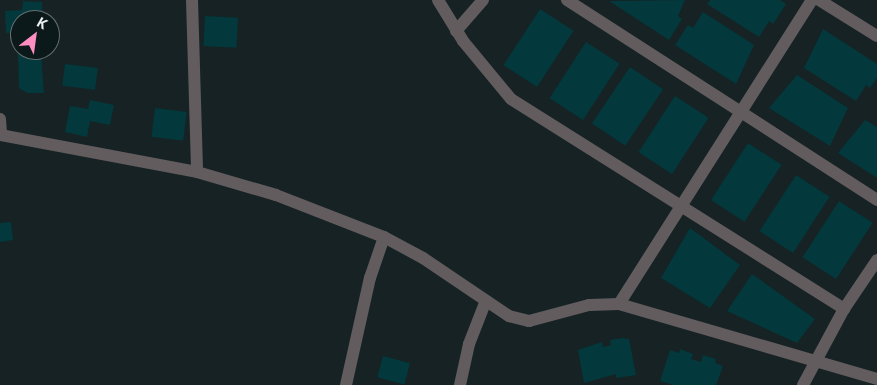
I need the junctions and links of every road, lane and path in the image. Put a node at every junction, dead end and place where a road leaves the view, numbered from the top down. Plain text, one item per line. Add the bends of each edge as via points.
1 (192, 0) edge
2 (438, 0) edge
3 (483, 0) edge
4 (567, 0) edge
5 (812, 0) edge
6 (819, 0) edge
7 (456, 31) junction
8 (877, 36) edge
9 (742, 115) junction
10 (0, 119) edge
11 (0, 135) edge
12 (197, 172) junction
13 (877, 200) edge
14 (683, 205) junction
15 (384, 237) junction
16 (877, 260) edge
17 (486, 303) junction
18 (620, 304) junction
19 (844, 309) junction
20 (816, 359) junction
21 (877, 379) edge
22 (346, 385) edge
23 (460, 385) edge
24 (803, 385) edge

1 - 12 street
2 - 7 street
3 - 7 street
4 - 9 street
5 - 9 street
6 - 8 street
7 - 14 street via 511,99
9 - 13 street
9 - 14 street
10 - 11 street
11 - 12 street
12 - 15 street via 276,195
14 - 18 street
14 - 19 street
15 - 17 street via 423,258
15 - 22 street via 370,278
16 - 19 street
17 - 18 street via 529,321 589,305
17 - 23 street via 469,344
18 - 20 street
19 - 20 street
20 - 21 street
20 - 24 street

